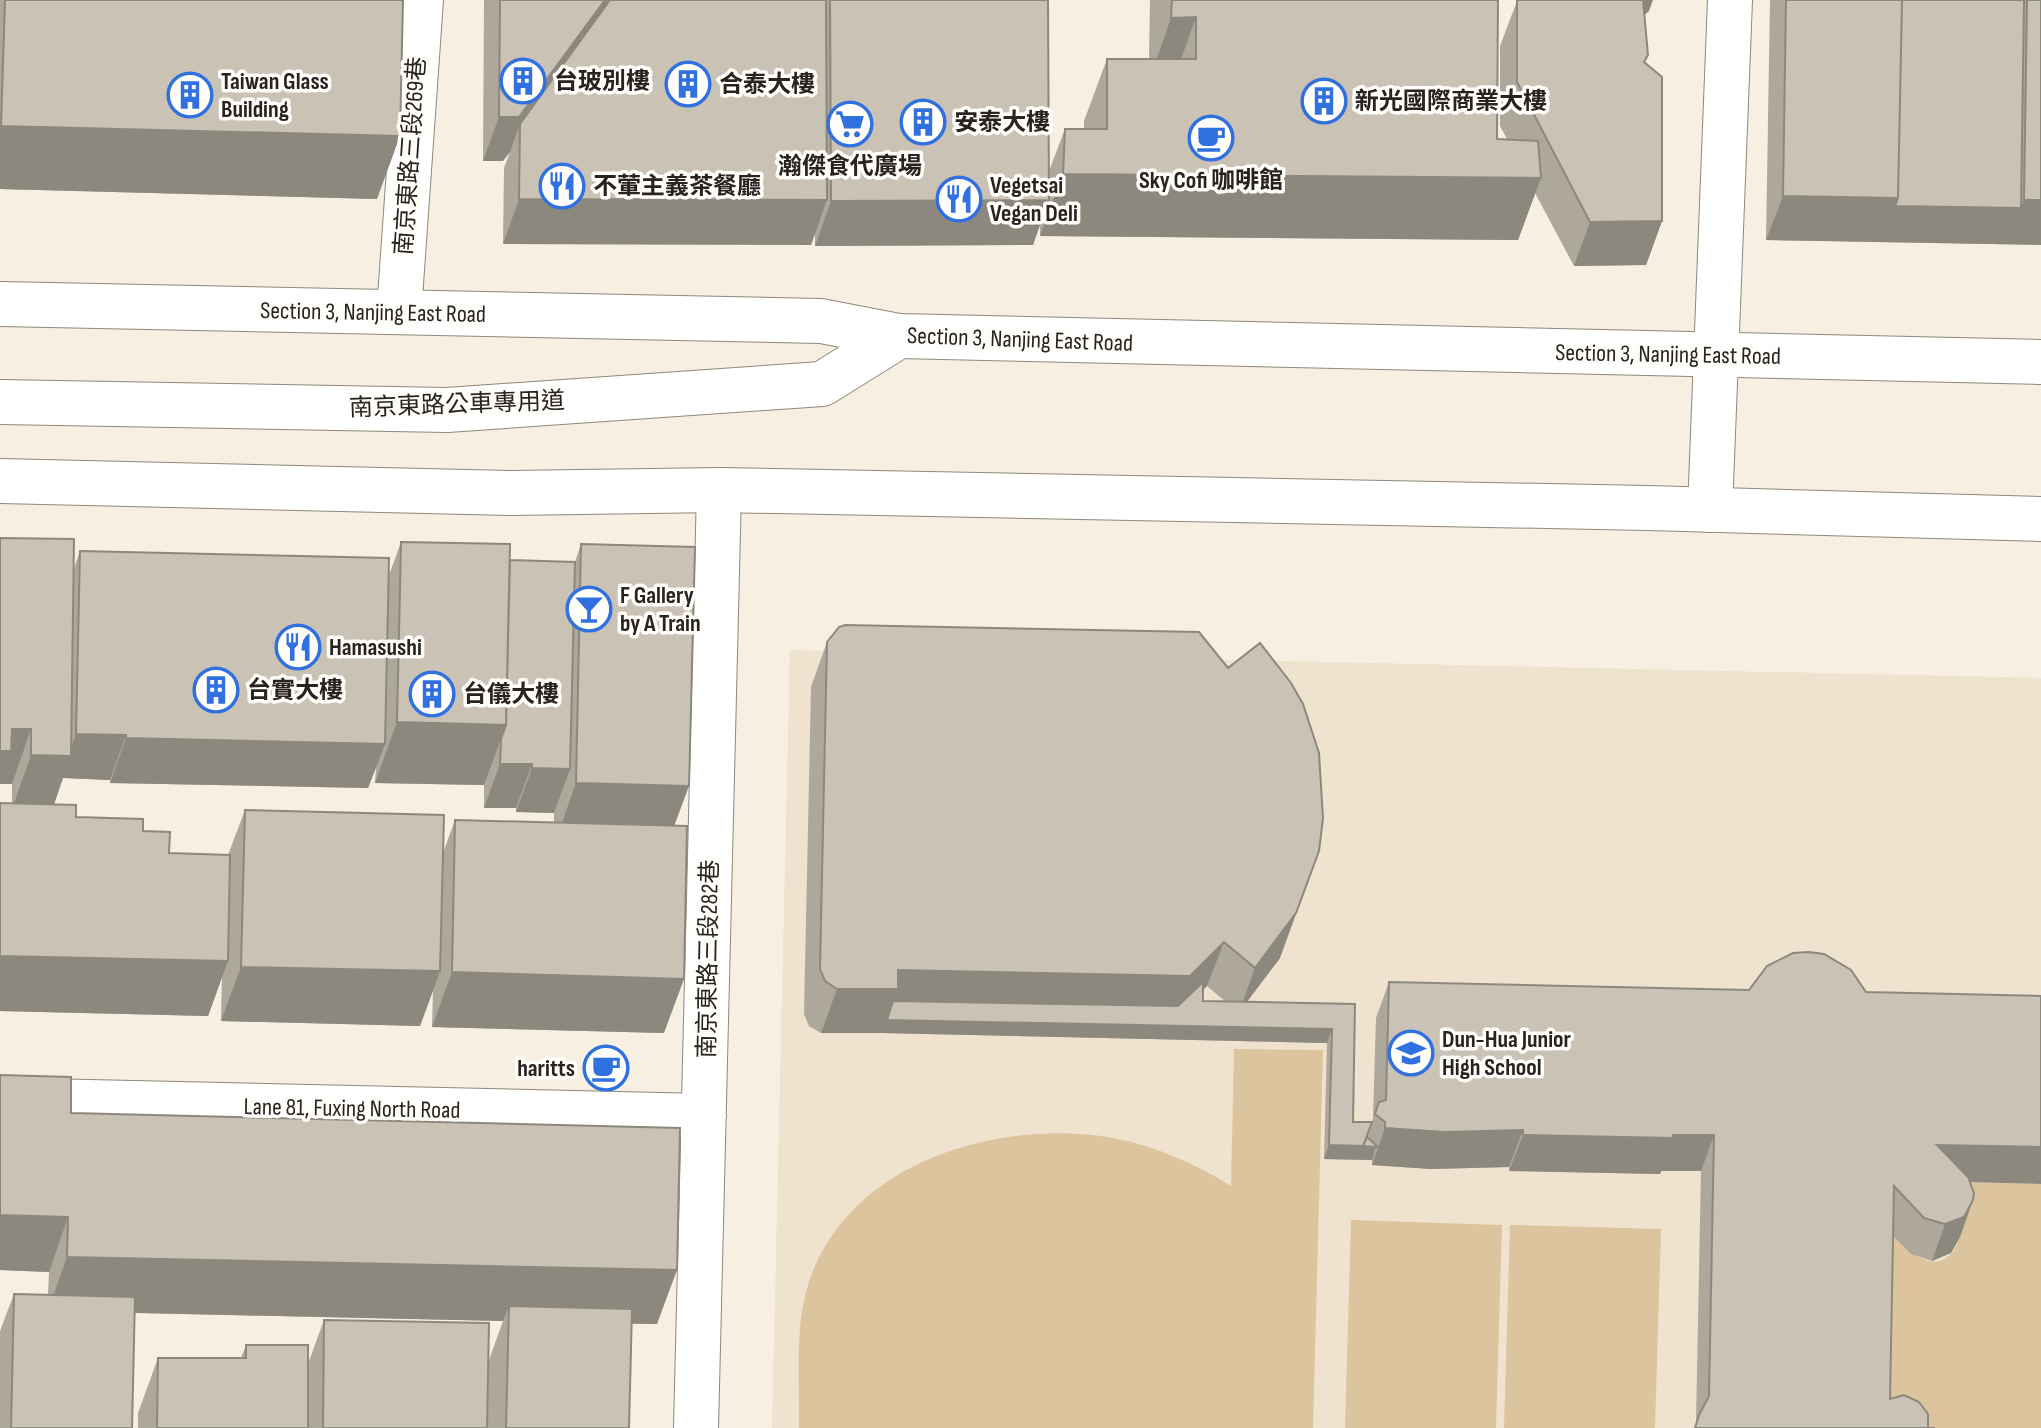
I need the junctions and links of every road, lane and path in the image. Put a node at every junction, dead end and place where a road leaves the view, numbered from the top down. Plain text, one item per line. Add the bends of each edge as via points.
1 (421, 0) edge
2 (1730, 0) edge
3 (0, 304) edge
4 (399, 312) junction
5 (899, 336) junction
6 (1718, 355) junction
7 (2041, 362) edge
8 (0, 402) edge
9 (0, 481) edge
10 (719, 490) junction
11 (1710, 510) junction
12 (2041, 519) edge
13 (0, 1100) edge
14 (704, 1116) junction
15 (696, 1428) edge

1 - 4 main road, 南京東路三段269巷
2 - 6 main road
3 - 4 main road, Section 3, Nanjing East Road
4 - 5 main road, Section 3, Nanjing East Road via 821,321
5 - 6 main road, Section 3, Nanjing East Road
5 - 8 main road, 南京東路公車專用道 via 822,384 447,410
6 - 7 main road, Section 3, Nanjing East Road
6 - 11 main road
9 - 10 main road via 511,493
10 - 11 main road
10 - 14 main road, 南京東路三段282巷
11 - 12 main road
13 - 14 main road, Lane 81, Fuxing North Road
14 - 15 main road, 南京東路三段282巷

